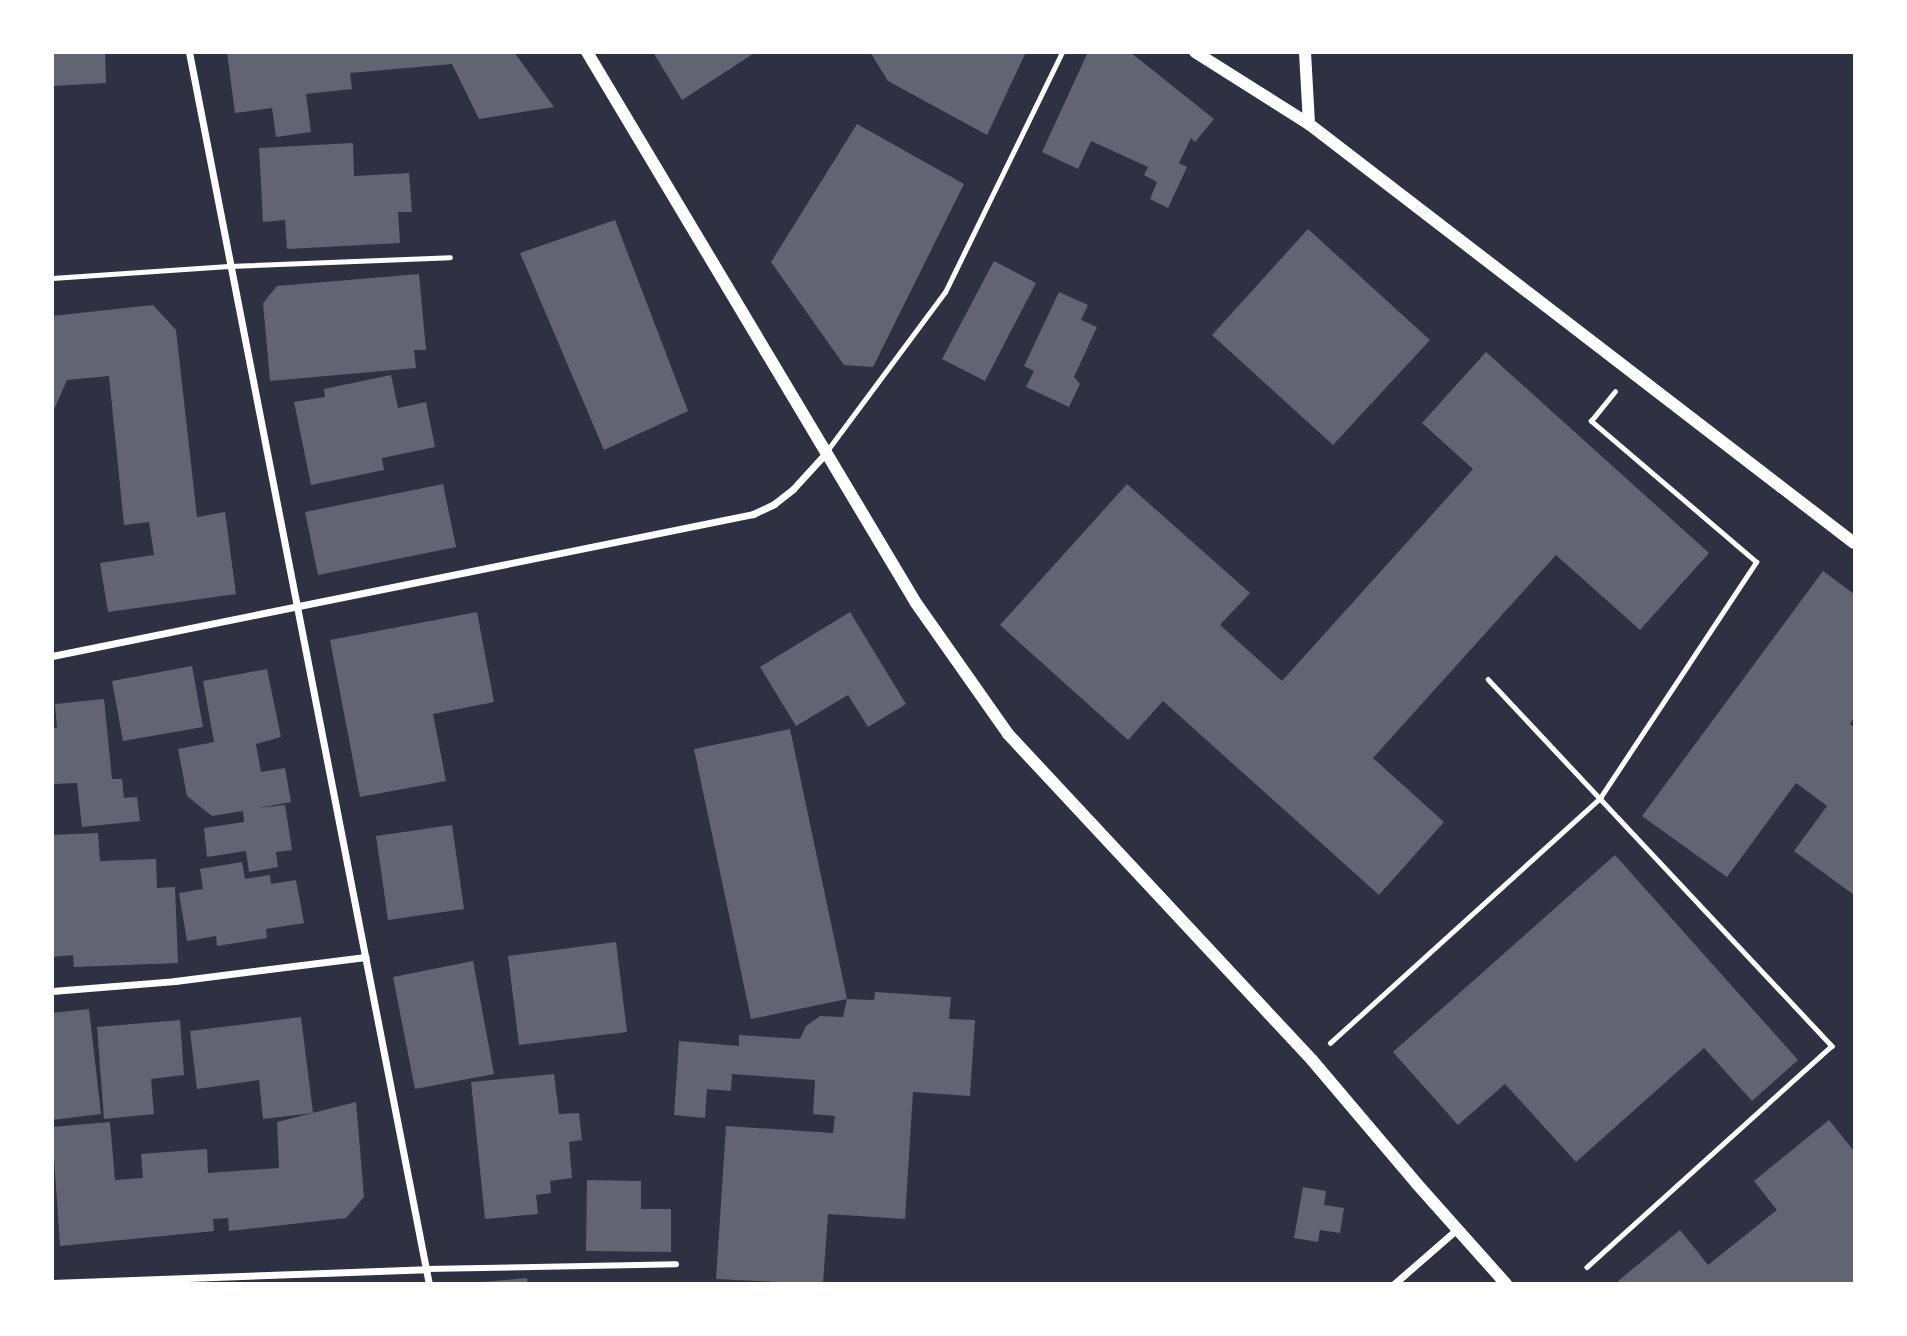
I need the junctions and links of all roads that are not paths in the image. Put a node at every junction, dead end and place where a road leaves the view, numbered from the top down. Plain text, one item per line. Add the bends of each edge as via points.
1 (189, 52) edge
2 (587, 52) edge
3 (1062, 52) edge
4 (1195, 52) edge
5 (1305, 52) edge
6 (1309, 124) junction
7 (450, 257) dead end
8 (229, 265) junction
9 (52, 278) edge
10 (826, 453) junction
11 (1854, 543) edge
12 (296, 606) junction
13 (52, 656) edge
14 (365, 957) junction
15 (52, 991) edge
16 (1457, 1229) junction
17 (676, 1264) dead end
18 (426, 1269) junction
19 (52, 1283) edge
20 (429, 1283) edge
21 (1394, 1283) edge
22 (1506, 1283) edge

1 - 8 street
2 - 10 street
3 - 10 lane via 945,292
4 - 6 street
5 - 6 street
6 - 11 street
7 - 8 lane
8 - 9 lane
8 - 12 street
10 - 12 street via 793,489 754,514
10 - 16 street via 916,603 1007,734 1312,1060
12 - 13 street
12 - 14 street
14 - 15 street
14 - 18 street
16 - 21 street
16 - 22 street
17 - 18 street
18 - 19 street
18 - 20 street

